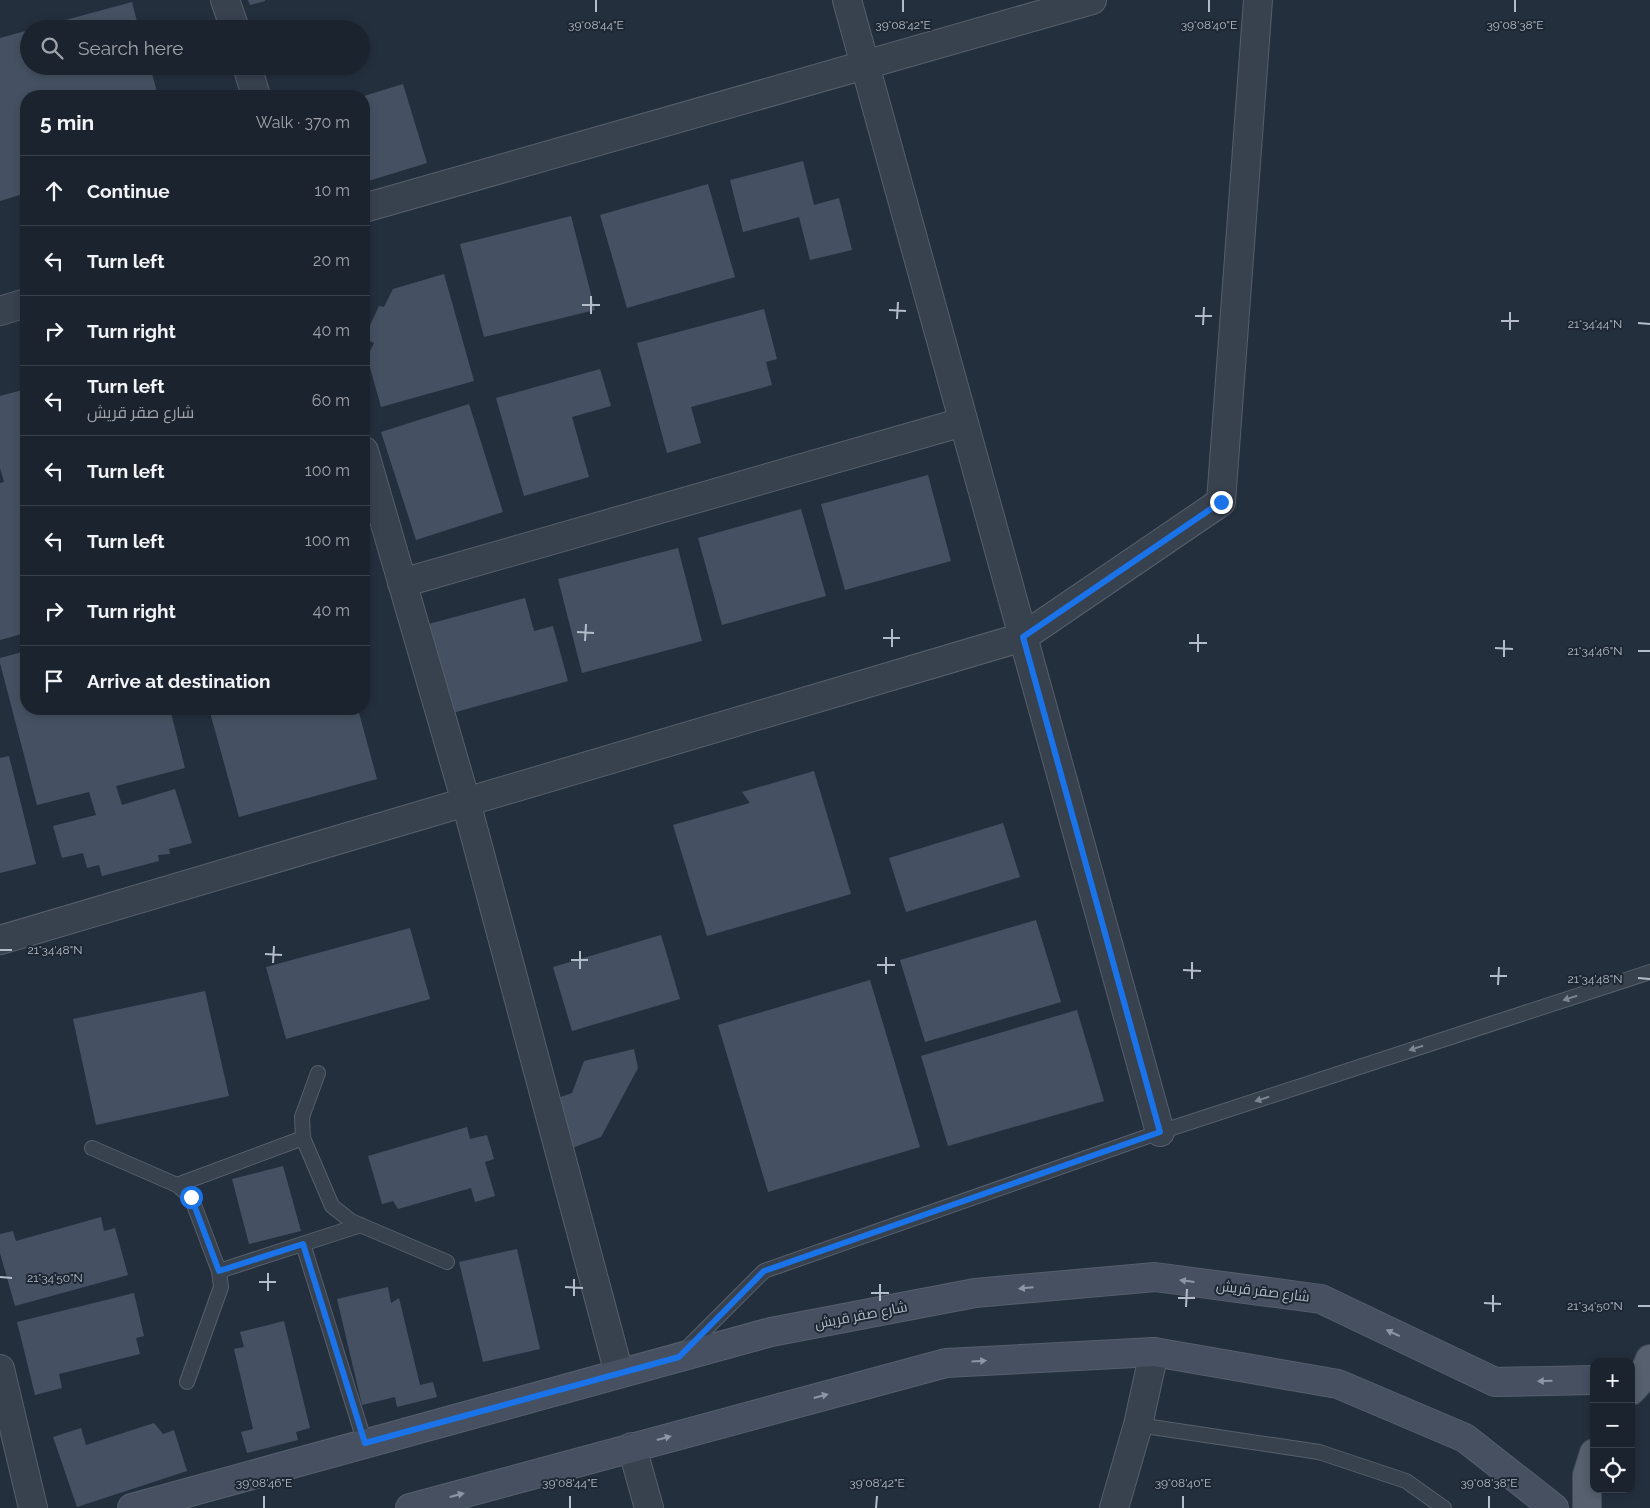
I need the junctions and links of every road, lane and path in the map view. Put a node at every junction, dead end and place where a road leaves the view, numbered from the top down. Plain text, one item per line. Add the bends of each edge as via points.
1 (225, 0) edge
2 (847, 0) edge
3 (1092, 0) edge
4 (1258, 0) edge
5 (231, 20) edge
6 (865, 65) junction
7 (249, 75) edge
8 (254, 90) edge
9 (370, 206) edge
10 (20, 305) edge
11 (0, 311) edge
12 (963, 422) junction
13 (370, 472) edge
14 (402, 583) junction
15 (1023, 637) junction
16 (466, 802) junction
17 (0, 940) edge
18 (1650, 972) edge
19 (318, 1073) dead end
20 (1160, 1132) junction
21 (303, 1138) junction
22 (92, 1148) dead end
23 (177, 1185) junction
24 (361, 1225) junction
25 (303, 1244) junction
26 (447, 1262) dead end
27 (219, 1271) junction
28 (1154, 1352) junction
29 (679, 1357) junction
30 (0, 1369) edge
31 (618, 1373) junction
32 (1590, 1380) edge
33 (187, 1382) dead end
34 (1138, 1425) junction
35 (365, 1443) junction
36 (632, 1447) junction
37 (1590, 1465) edge
38 (33, 1508) edge
39 (132, 1508) edge
40 (410, 1508) edge
41 (649, 1508) edge
42 (1114, 1508) edge
43 (1444, 1508) edge
44 (1554, 1508) edge
45 (1587, 1508) edge

1 - 5 street
2 - 6 street
3 - 6 street
4 - 15 street via 1221,502
6 - 9 street
6 - 12 street
7 - 8 street
10 - 11 street
12 - 14 street
12 - 15 street
13 - 14 street
14 - 16 street
15 - 16 street
15 - 20 street
16 - 17 street
16 - 31 street
18 -> 20 lane
19 - 21 lane via 302,1117
20 - 29 lane via 764,1271
21 - 23 lane
21 - 24 lane via 332,1206
22 - 23 lane
23 - 27 lane via 191,1197
24 - 25 lane
24 - 26 lane
25 - 27 lane
25 - 35 lane
27 - 33 lane via 221,1287
28 - 34 street
36 -> 28 street via 946,1362
28 - 44 street via 1338,1384 1465,1438
29 - 31 street, شارع صقر قريش
32 -> 29 street, شارع صقر قريش via 1495,1382 1321,1299 1155,1277 975,1293 771,1332
30 - 38 street
31 - 35 street, شارع صقر قريش
34 - 42 street
34 - 43 lane via 1319,1452 1406,1481
35 - 39 street, شارع صقر قريش
40 -> 36 street
36 - 41 street
37 - 45 main road

